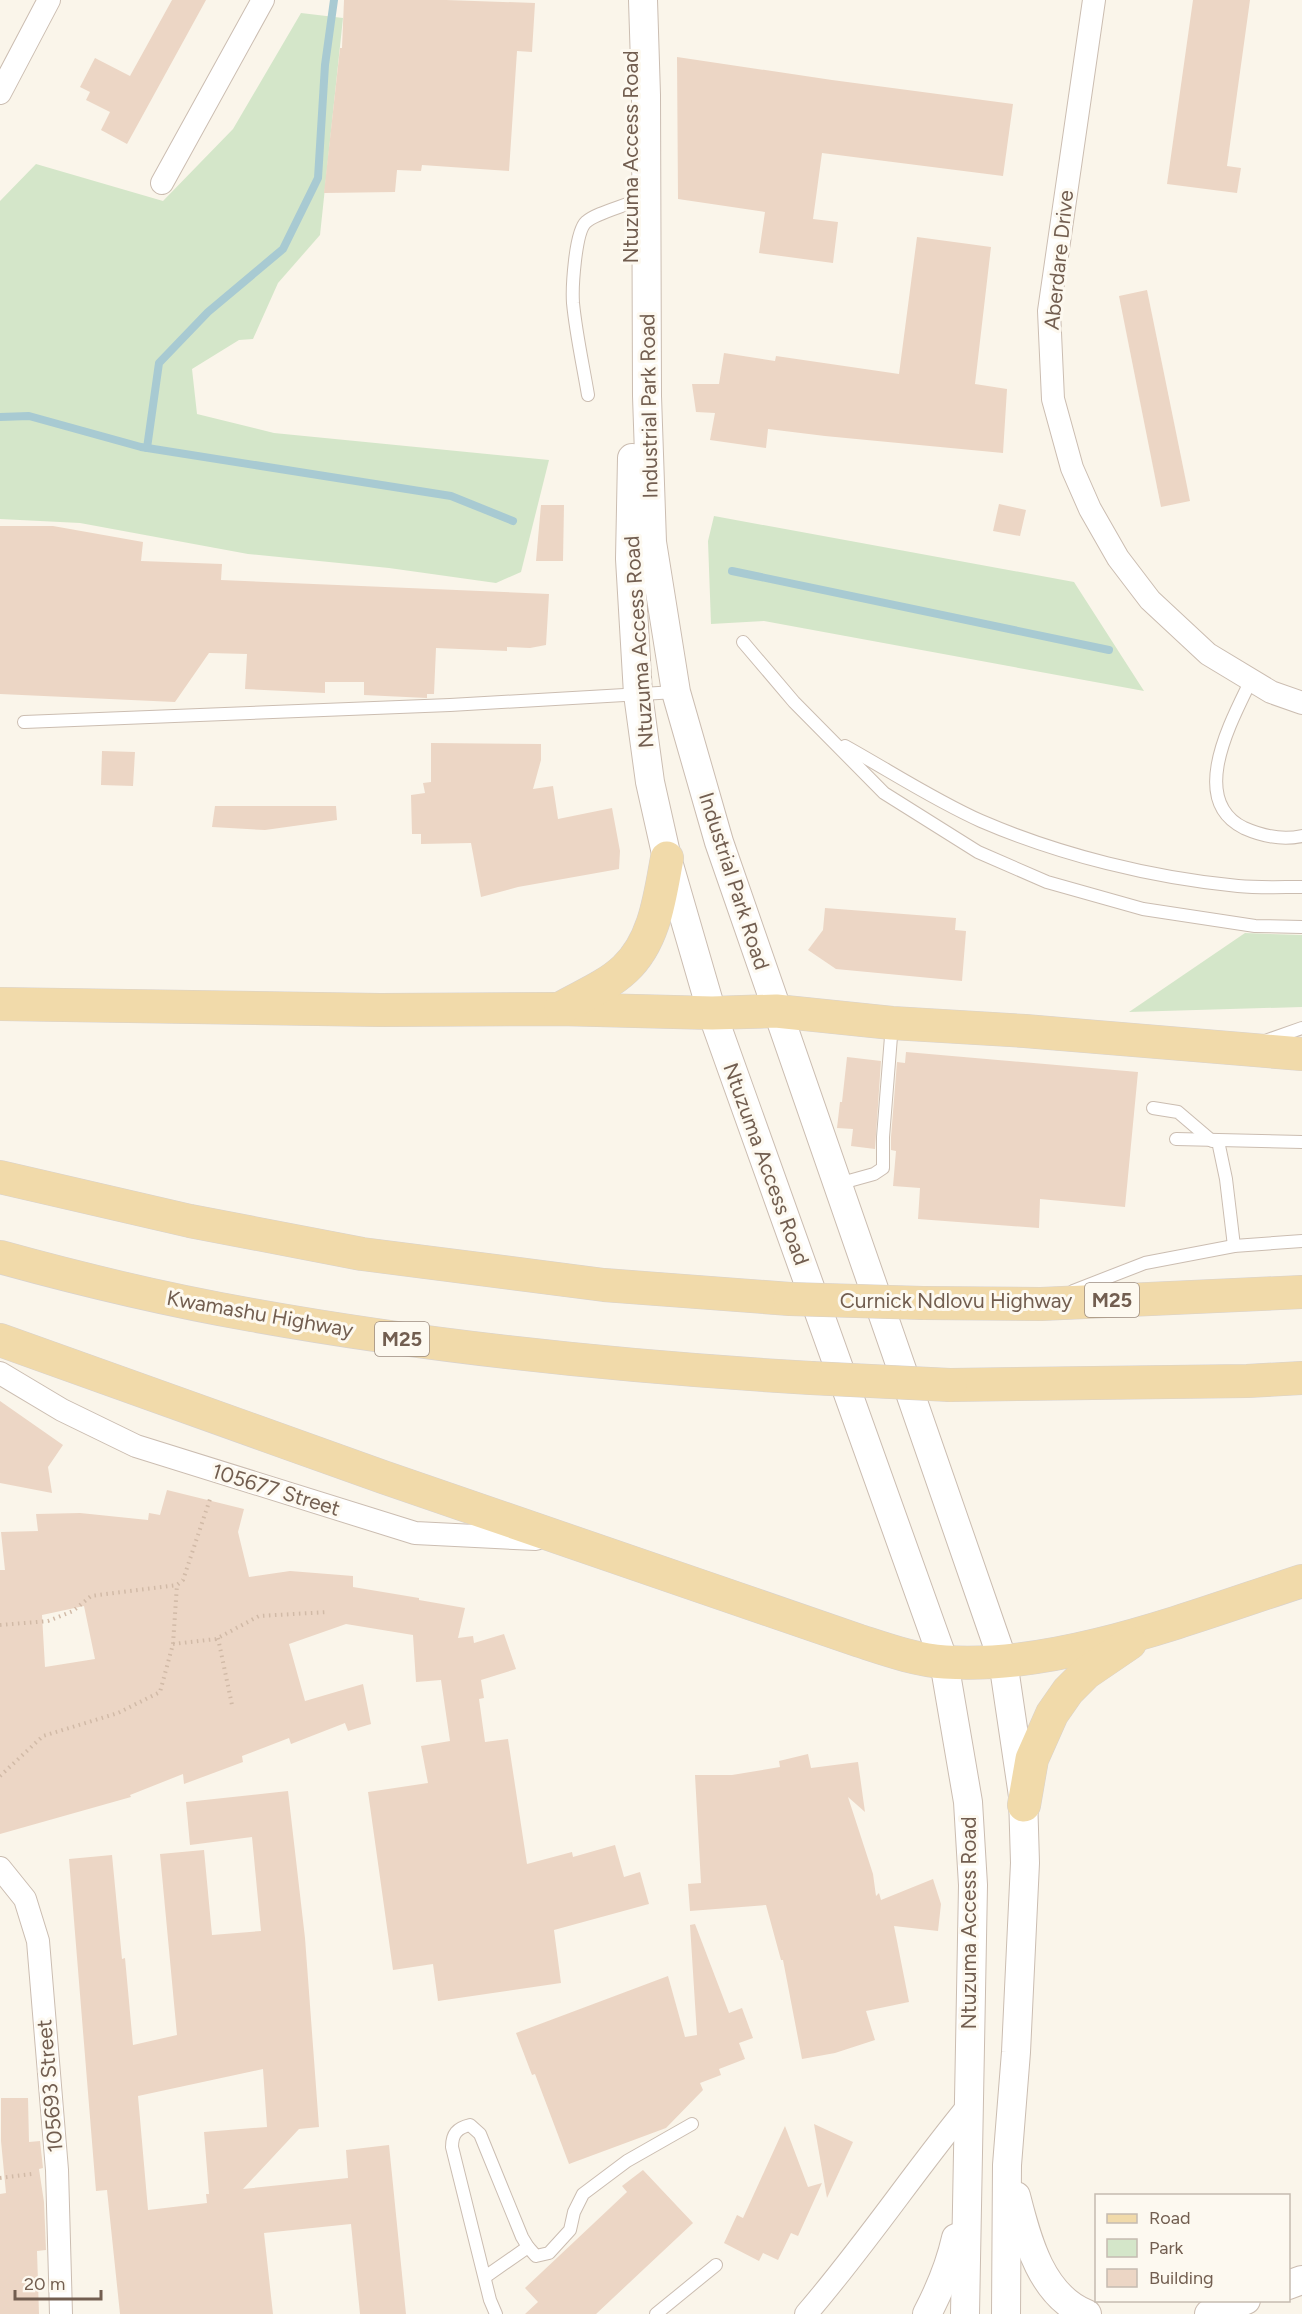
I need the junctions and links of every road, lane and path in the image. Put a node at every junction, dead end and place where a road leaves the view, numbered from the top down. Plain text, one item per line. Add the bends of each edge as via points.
1 (49, 0) edge
2 (263, 0) edge
3 (630, 0) edge
4 (644, 0) edge
5 (1094, 0) edge
6 (0, 93) edge
7 (162, 183) dead end
8 (639, 200) junction
9 (588, 395) dead end
10 (743, 642) dead end
11 (1251, 680) junction
12 (676, 692) junction
13 (638, 694) junction
14 (1302, 703) edge
15 (24, 722) dead end
16 (831, 738) junction
17 (1302, 836) edge
18 (667, 858) junction
19 (1302, 887) edge
20 (1302, 927) edge
21 (0, 1004) edge
22 (560, 1009) junction
23 (776, 1011) junction
24 (712, 1012) junction
25 (892, 1023) junction
26 (1302, 1028) edge
27 (1244, 1048) junction
28 (1302, 1054) edge
29 (1153, 1108) dead end
30 (1176, 1138) dead end
31 (1215, 1141) junction
32 (1302, 1142) edge
33 (0, 1177) edge
34 (837, 1184) junction
35 (1302, 1240) edge
36 (1234, 1246) junction
37 (0, 1257) edge
38 (1302, 1292) edge
39 (1041, 1304) junction
40 (0, 1340) edge
41 (0, 1373) edge
42 (1302, 1378) edge
43 (219, 1472) junction
44 (570, 1540) junction
45 (1302, 1581) edge
46 (177, 1585) junction
47 (328, 1612) dead end
48 (0, 1625) edge
49 (1148, 1630) junction
50 (218, 1638) junction
51 (173, 1644) junction
52 (1003, 1661) junction
53 (944, 1662) junction
54 (232, 1706) dead end
55 (0, 1776) edge
56 (1024, 1805) junction
57 (0, 1868) edge
58 (969, 2105) junction
59 (692, 2124) dead end
60 (1007, 2165) junction
61 (967, 2189) junction
62 (528, 2247) junction
63 (716, 2265) dead end
64 (484, 2277) junction
65 (1243, 2302) edge
66 (61, 2314) edge
67 (496, 2314) edge
68 (656, 2314) edge
69 (806, 2314) edge
70 (927, 2314) edge
71 (965, 2314) edge
72 (1006, 2314) edge
73 (1087, 2314) edge
74 (1209, 2314) edge

1 - 6 street
2 - 7 street
3 - 8 street, Ntuzuma Access Road
4 - 8 street, Industrial Park Road
5 - 11 street, Aberdare Drive via 1049,310 1053,399 1072,468 1118,558 1150,600 1208,654
8 - 9 lane via 585,223 579,238 573,301
8 - 12 street, Industrial Park Road via 652,542
8 - 13 street, Ntuzuma Access Road via 630,559
10 - 16 lane
11 - 14 street, Aberdare Drive via 1270,692
11 - 17 lane via 1225,733 1216,794 1231,821 1256,833 1288,839
12 - 13 lane
12 - 23 street, Industrial Park Road via 719,842
13 - 15 lane
13 - 18 street, Ntuzuma Access Road via 650,782
16 - 19 lane via 981,820 1049,845 1177,879
16 - 20 lane via 884,793 978,852 1047,882 1143,909 1255,926
18 - 22 main road via 654,921 626,969
18 - 24 street, Ntuzuma Access Road
21 - 22 main road
22 - 24 main road
23 - 24 main road
23 - 25 main road
23 - 34 street
24 - 53 street, Ntuzuma Access Road
25 - 27 main road
25 - 34 lane via 883,1168
26 - 27 lane
27 - 28 main road
29 - 31 lane via 1178,1112
30 - 31 lane
31 - 32 lane
31 - 36 lane via 1226,1179
33 - 39 main road, Curnick Ndlovu Highway / M25, bridge via 190,1221 362,1254 604,1285 790,1299
34 - 52 street
35 - 36 lane
36 - 39 lane via 1145,1263
37 - 42 main road, Kwamashu Highway / M25, bridge via 85,1280 251,1315 402,1339 690,1371 950,1385
38 - 39 main road, Curnick Ndlovu Highway / M25
40 - 44 main road
41 - 43 street, 105677 Street via 62,1410 136,1446
43 - 44 street, 105677 Street via 416,1533
43 - 46 path via 183,1580
44 - 53 main road via 857,1640
45 - 49 main road
46 - 48 path via 91,1596 73,1611 48,1621
46 - 51 path
47 - 50 path via 259,1616
49 - 52 main road via 1047,1655
49 - 56 main road via 1086,1673 1068,1691 1052,1714 1032,1759
50 - 51 path
50 - 54 path
51 - 55 path via 160,1692 117,1713 43,1736
52 - 53 main road
52 - 56 street
53 - 58 street, Ntuzuma Access Road via 968,1802 973,1885
56 - 60 street via 1024,1886
57 - 66 street, 105693 Street via 25,1899 38,1941 57,2170
58 - 61 street, Ntuzuma Access Road
58 - 69 street via 913,2174 848,2266
59 - 62 lane via 627,2161 584,2194 570,2230 549,2253 536,2256
60 - 72 street
60 - 73 street via 1037,2263 1053,2289 1071,2306
61 - 70 street via 951,2260
61 - 71 street, Ntuzuma Access Road
62 - 64 lane
62 - 64 lane via 480,2134 470,2125 462,2127 452,2138 452,2147
63 - 68 lane
64 - 67 lane
65 - 74 street

